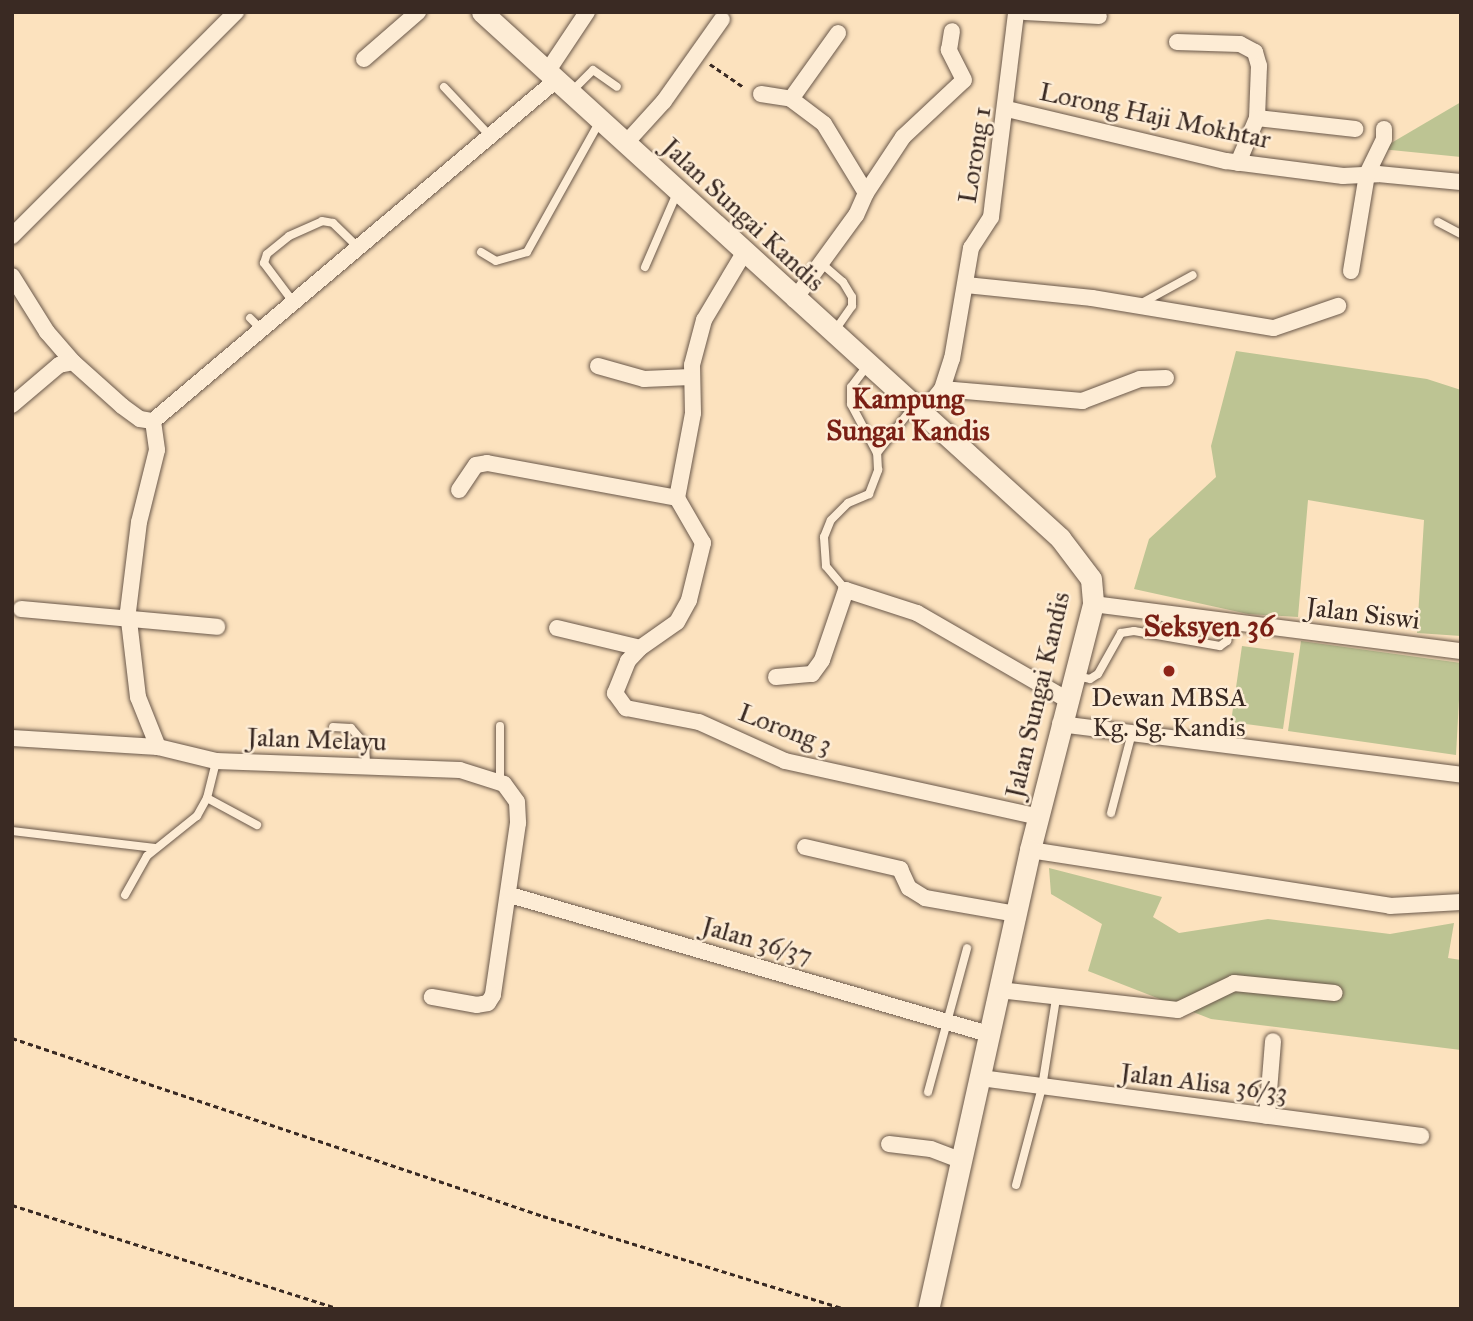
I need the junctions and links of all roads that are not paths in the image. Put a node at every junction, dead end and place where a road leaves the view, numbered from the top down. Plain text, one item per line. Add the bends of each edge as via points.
1 (236, 12) edge
2 (418, 12) edge
3 (482, 12) edge
4 (587, 12) edge
5 (1016, 12) edge
6 (1025, 12) edge
7 (1099, 16) dead end
8 (722, 19) dead end
9 (952, 31) dead end
10 (838, 33) dead end
11 (1177, 42) dead end
12 (364, 60) dead end
13 (557, 82) junction
14 (444, 86) dead end
15 (617, 87) dead end
16 (761, 94) road end
17 (791, 99) junction
18 (1007, 109) junction
19 (1257, 118) junction
20 (600, 121) junction
21 (1384, 129) dead end
22 (1355, 130) dead end
23 (490, 136) junction
24 (625, 144) junction
25 (1238, 163) junction
26 (1367, 174) junction
27 (1461, 182) edge
28 (677, 192) junction
29 (866, 193) junction
30 (1438, 222) dead end
31 (1461, 234) edge
32 (12, 236) edge
33 (359, 248) junction
34 (481, 253) dead end
35 (744, 253) junction
36 (821, 263) junction
37 (645, 267) dead end
38 (1351, 271) dead end
39 (1193, 275) dead end
40 (12, 276) edge
41 (967, 285) junction
42 (794, 300) junction
43 (293, 303) junction
44 (1134, 306) junction
45 (1338, 306) dead end
46 (250, 318) dead end
47 (262, 330) junction
48 (832, 335) junction
49 (73, 362) junction
50 (598, 366) dead end
51 (867, 366) junction
52 (691, 377) junction
53 (1166, 378) dead end
54 (942, 389) junction
55 (12, 405) edge
56 (917, 411) junction
57 (153, 421) junction
58 (877, 453) junction
59 (459, 490) dead end
60 (677, 498) junction
61 (846, 590) junction
62 (1093, 604) junction
63 (21, 609) dead end
64 (129, 619) junction
65 (1231, 622) junction
66 (217, 627) dead end
67 (557, 628) dead end
68 (640, 648) junction
69 (1461, 650) edge
70 (1073, 676) junction
71 (776, 677) dead end
72 (1066, 699) junction
73 (1060, 724) junction
74 (148, 726) junction
75 (500, 726) dead end
76 (333, 727) dead end
77 (1132, 733) junction
78 (12, 738) edge
79 (136, 746) junction
80 (158, 747) junction
81 (216, 761) junction
82 (366, 766) junction
83 (1461, 775) edge
84 (500, 783) junction
85 (207, 798) junction
86 (1111, 813) dead end
87 (1039, 817) junction
88 (257, 825) dead end
89 (12, 831) edge
90 (805, 847) dead end
91 (155, 848) junction
92 (1030, 850) junction
93 (510, 894) junction
94 (125, 895) dead end
95 (1461, 902) edge
96 (1016, 914) junction
97 (968, 948) dead end
98 (999, 990) junction
99 (1335, 993) dead end
100 (432, 998) dead end
101 (1056, 999) junction
102 (949, 1022) junction
103 (990, 1034) junction
104 (1273, 1041) dead end
105 (981, 1078) junction
106 (1042, 1087) junction
107 (928, 1092) dead end
108 (1268, 1116) junction
109 (1422, 1136) dead end
110 (889, 1144) dead end
111 (962, 1161) junction
112 (1016, 1185) dead end
113 (928, 1309) edge

1 - 32 street
2 - 12 street
3 - 13 street, Jalan Sungai Kandis
4 - 13 street
5 - 18 street, Lorong 1
6 - 7 street
8 - 24 street via 664,101
9 - 29 street via 949,50 964,80 903,137
10 - 17 street
11 - 19 street via 1240,44 1255,52 1259,66
13 - 15 lane via 593,70
13 - 20 street, Jalan Sungai Kandis
13 - 23 street
14 - 23 lane
16 - 17 street
17 - 29 street via 824,124
18 - 25 street, Lorong Haji Mokhtar
18 - 41 street, Lorong 1 via 991,217 971,248
19 - 22 street
19 - 25 street
20 - 24 street, Jalan Sungai Kandis
20 - 34 lane via 527,252 496,261
21 - 26 street via 1384,139
23 - 33 street
24 - 28 street, Jalan Sungai Kandis
25 - 26 street, Lorong Haji Mokhtar
26 - 27 street, Lorong Haji Mokhtar
26 - 38 street
28 - 35 street, Jalan Sungai Kandis
28 - 37 lane
29 - 36 street
30 - 31 lane
33 - 43 street
33 - 43 lane via 334,223 322,221 289,236 267,254 264,263
35 - 42 street, Jalan Sungai Kandis
35 - 52 street via 704,320
36 - 42 street
36 - 48 lane via 852,297 852,306
39 - 44 lane via 1182,285
40 - 49 street via 47,332
41 - 44 street
41 - 54 street, Lorong 1
42 - 48 street, Jalan Sungai Kandis
43 - 47 street
44 - 45 street via 1274,328
46 - 47 lane
47 - 57 street
48 - 51 street, Jalan Sungai Kandis
49 - 55 street via 59,365
49 - 57 street via 140,419
50 - 52 street via 644,379
51 - 56 street, Jalan Sungai Kandis
51 - 58 lane via 851,387 850,404
52 - 60 street via 693,413
53 - 54 street via 1140,379 1082,401
54 - 56 street, Lorong 1
56 - 58 lane
56 - 62 street, Jalan Sungai Kandis via 1075,555 1091,579
57 - 64 street via 157,450 132,564
58 - 61 lane via 878,470 869,494 848,503 831,520 824,537 826,566
59 - 60 street via 476,465 487,463
60 - 68 street, Lorong 3 via 703,543 698,573 677,622
61 - 71 street via 822,660 812,674
61 - 72 street via 917,613
62 - 65 street, Jalan Siswi
62 - 70 street, Jalan Sungai Kandis
63 - 64 street
64 - 66 street
64 - 74 street via 138,697
65 - 69 street, Jalan Siswi
65 - 70 lane via 1227,641 1220,646 1134,631 1121,633 1098,674 1090,679
67 - 68 street
68 - 87 street, Lorong 3 via 628,662 615,693 626,708 699,722 785,761
70 - 72 street, Jalan Sungai Kandis
72 - 73 street, Jalan Sungai Kandis
73 - 77 street
73 - 87 street, Jalan Sungai Kandis
74 - 79 street
74 - 80 street
75 - 84 lane
76 - 82 lane via 351,728 365,744
77 - 83 street
77 - 86 lane
78 - 79 street, Jalan Melayu
79 - 80 street, Jalan Melayu
80 - 81 street, Jalan Melayu
81 - 82 street, Jalan Melayu
81 - 85 lane
82 - 84 street, Jalan Melayu via 460,770
84 - 93 street via 517,802
85 - 88 lane
85 - 91 lane via 197,816
87 - 92 street, Jalan Sungai Kandis
89 - 91 lane
90 - 96 street via 900,869 909,888 925,898
91 - 94 lane
92 - 95 street via 1390,906
92 - 96 street, Jalan Sungai Kandis
93 - 100 street via 488,1003
93 - 102 street, Jalan 36/37
96 - 98 street, Jalan Sungai Kandis
97 - 102 lane
98 - 101 street
98 - 103 street, Jalan Sungai Kandis
99 - 101 street via 1234,983 1178,1010
101 - 106 lane
102 - 103 street, Jalan 36/37
102 - 107 lane
103 - 105 street, Jalan Sungai Kandis
104 - 108 street
105 - 106 street, Jalan Alisa 36/33
105 - 111 street, Jalan Sungai Kandis
106 - 108 street, Jalan Alisa 36/33
106 - 112 lane
108 - 109 street, Jalan Alisa 36/33
110 - 111 street via 931,1149
111 - 113 street, Jalan Sungai Kandis

